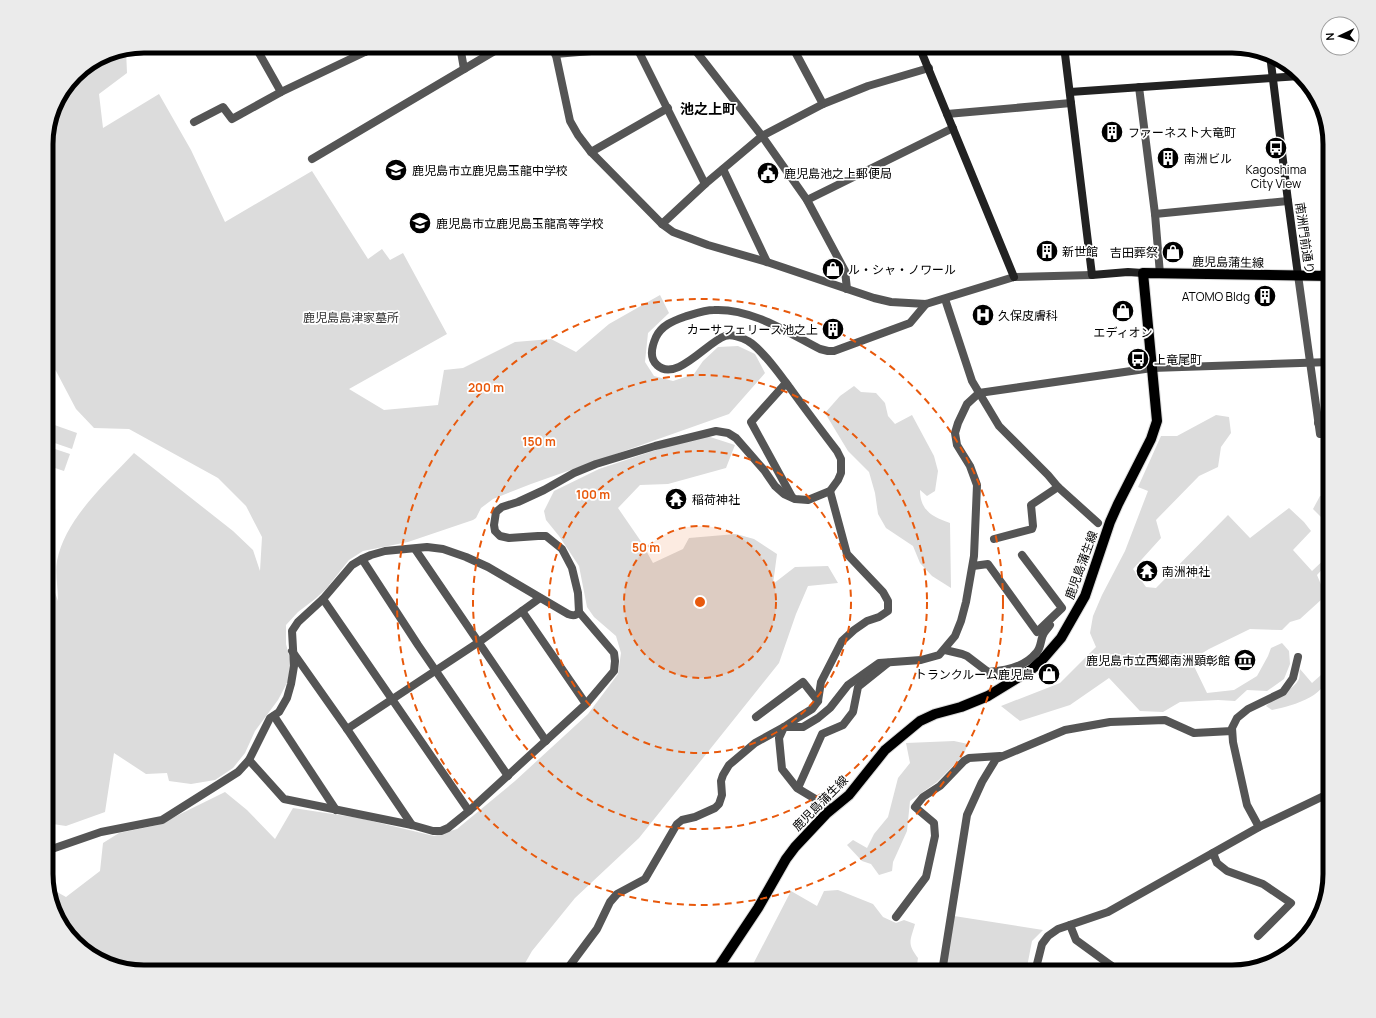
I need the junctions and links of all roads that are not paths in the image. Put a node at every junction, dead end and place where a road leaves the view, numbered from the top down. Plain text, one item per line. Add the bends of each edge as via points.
1 (259, 53) edge
2 (363, 53) edge
3 (461, 53) edge
4 (492, 53) edge
5 (555, 53) edge
6 (640, 53) edge
7 (697, 53) edge
8 (796, 53) edge
9 (922, 53) edge
10 (1065, 53) edge
11 (1271, 62) edge
12 (929, 68) junction
13 (464, 69) junction
14 (1292, 77) edge
15 (1273, 79) junction
16 (1139, 87) junction
17 (281, 92) junction
18 (1070, 92) junction
19 (1071, 103) junction
20 (823, 104) junction
21 (668, 108) junction
22 (947, 114) junction
23 (194, 122) dead end
24 (953, 128) junction
25 (762, 136) junction
26 (591, 152) junction
27 (312, 159) dead end
28 (723, 169) junction
29 (705, 184) junction
30 (807, 200) junction
31 (1288, 201) junction
32 (1155, 214) junction
33 (662, 224) junction
34 (767, 262) junction
35 (1142, 273) junction
36 (1160, 274) junction
37 (1092, 275) junction
38 (1298, 276) junction
39 (1323, 276) edge
40 (1014, 277) junction
41 (847, 289) junction
42 (945, 299) junction
43 (926, 304) junction
44 (1309, 362) junction
45 (1323, 362) edge
46 (1152, 368) junction
47 (786, 383) junction
48 (979, 393) junction
49 (1318, 423) junction
50 (1323, 423) edge
51 (1320, 434) dead end
52 (1058, 487) junction
53 (830, 491) junction
54 (793, 498) junction
55 (1098, 523) dead end
56 (994, 539) dead end
57 (415, 549) junction
58 (1022, 555) dead end
59 (362, 559) junction
60 (973, 566) junction
61 (540, 598) junction
62 (323, 599) junction
63 (1064, 610) dead end
64 (522, 611) junction
65 (580, 612) junction
66 (479, 642) junction
67 (292, 650) junction
68 (944, 650) junction
69 (1298, 657) dead end
70 (888, 663) junction
71 (436, 671) junction
72 (392, 700) junction
73 (818, 701) junction
74 (586, 704) junction
75 (274, 716) junction
76 (756, 716) dead end
77 (784, 727) junction
78 (347, 729) junction
79 (1232, 731) junction
80 (546, 741) junction
81 (1005, 756) junction
82 (249, 760) junction
83 (508, 776) junction
84 (798, 788) junction
85 (1323, 796) edge
86 (832, 809) junction
87 (336, 810) junction
88 (469, 811) junction
89 (412, 825) junction
90 (1259, 827) junction
91 (53, 849) edge
92 (1213, 853) junction
93 (896, 916) dead end
94 (1070, 925) junction
95 (1258, 936) dead end
96 (571, 965) edge
97 (720, 965) edge
98 (943, 965) edge
99 (1037, 965) edge
100 (1104, 965) edge

1 - 17 street
2 - 17 street
3 - 13 street
4 - 13 street
5 - 26 street via 570,121
6 - 21 street
7 - 25 street
8 - 20 street
9 - 12 street
10 - 18 street
11 - 15 street, 南洲門前通り
12 - 20 street via 868,86
12 - 22 street
13 - 27 street
14 - 15 street
15 - 16 street
15 - 31 street, 南洲門前通り
16 - 18 street
16 - 32 street
17 - 23 street via 232,119 223,106
18 - 19 street
19 - 22 street
19 - 37 street
20 - 25 street
21 - 26 street
21 - 29 street
22 - 24 street
24 - 30 street
24 - 40 street
25 - 28 street
25 - 30 street
26 - 33 street
28 - 29 street
28 - 34 street
29 - 33 street
30 - 41 street via 845,271
31 - 32 street
31 - 38 street, 南洲門前通り
32 - 36 street
33 - 34 street via 688,238
34 - 41 street
35 - 36 main road, 鹿児島蒲生線
35 - 37 street
35 - 46 main road, 鹿児島蒲生線
36 - 38 main road, 鹿児島蒲生線
37 - 40 street
38 - 39 main road, 鹿児島蒲生線
38 - 44 street, 南洲門前通り
40 - 42 street
41 - 43 street via 891,302
42 - 43 street
42 - 48 street via 972,381
43 - 47 street via 910,323 834,351 820,349 754,316 725,310 699,312 669,322 657,334 652,344 651,353 656,365 665,369 675,369 724,336 732,335 748,341 755,347
44 - 45 street
44 - 46 street
44 - 49 street, 南洲門前通り
46 - 48 street
46 - 86 main road, 鹿児島蒲生線 via 1157,421 1151,439 1110,522 1086,596 1061,638 1032,669 994,692 974,702 920,721 885,750 849,796
47 - 53 street via 837,451 841,473
47 - 54 street via 751,422
48 - 52 street via 999,426
48 - 60 street via 968,404 955,433 957,445 970,466 977,485
49 - 50 street
49 - 51 street, 南洲門前通り
52 - 55 street
52 - 56 street via 1031,505 1032,529
53 - 54 street via 808,500
53 - 73 street via 847,554 883,592 888,601 888,611 866,622 842,641 821,682
54 - 65 street via 775,486 736,438 728,433 716,431 596,464 518,502 502,507 494,518 495,531 500,536 546,536 562,549 572,568
57 - 59 street via 385,551
57 - 61 street via 435,548 466,557
57 - 66 street
58 - 60 street via 1062,608 1037,632 988,564
59 - 62 street via 352,565
59 - 71 street
60 - 68 street via 961,621 955,636
61 - 64 street
61 - 65 street via 572,616
62 - 67 street via 292,631
62 - 72 street
63 - 68 street via 1043,634 1037,653 1005,671 988,672 967,656
64 - 66 street
64 - 74 street
65 - 74 street via 614,653 615,661 614,671
66 - 71 street
66 - 80 street
67 - 75 street via 294,666 291,684 283,706
67 - 78 street
68 - 70 street via 940,655
69 - 79 street via 1293,678 1283,692 1248,709 1237,718
70 - 77 street via 879,663 848,685 830,708 818,718 802,727
70 - 84 street via 858,688 853,712 843,725 822,734
71 - 72 street
71 - 83 street
72 - 78 street
72 - 88 street
73 - 76 street via 803,682
73 - 77 street via 812,709
74 - 80 street
75 - 82 street via 270,718
75 - 87 street
77 - 84 street via 779,738 782,769
77 - 96 street via 756,743 729,765 721,781 722,795 719,804 677,824 645,879 617,894 610,902 589,942
78 - 89 street
79 - 81 street via 1194,733 1165,720 1110,722 1065,730
79 - 90 street via 1232,742 1247,805
80 - 83 street
81 - 93 street via 969,758 915,806 934,823 935,836 926,877
81 - 98 street via 996,759 967,815
82 - 87 street via 284,799
82 - 91 street via 238,772 162,820 101,832
83 - 88 street
84 - 86 street
85 - 90 street
86 - 97 main road, 鹿児島蒲生線 via 786,859 758,908
87 - 89 street
88 - 89 street via 441,831
90 - 92 street
92 - 94 street via 1108,912
92 - 95 street via 1217,863 1227,871 1263,884 1291,903
94 - 99 street via 1048,936 1042,944
94 - 100 street via 1076,940

